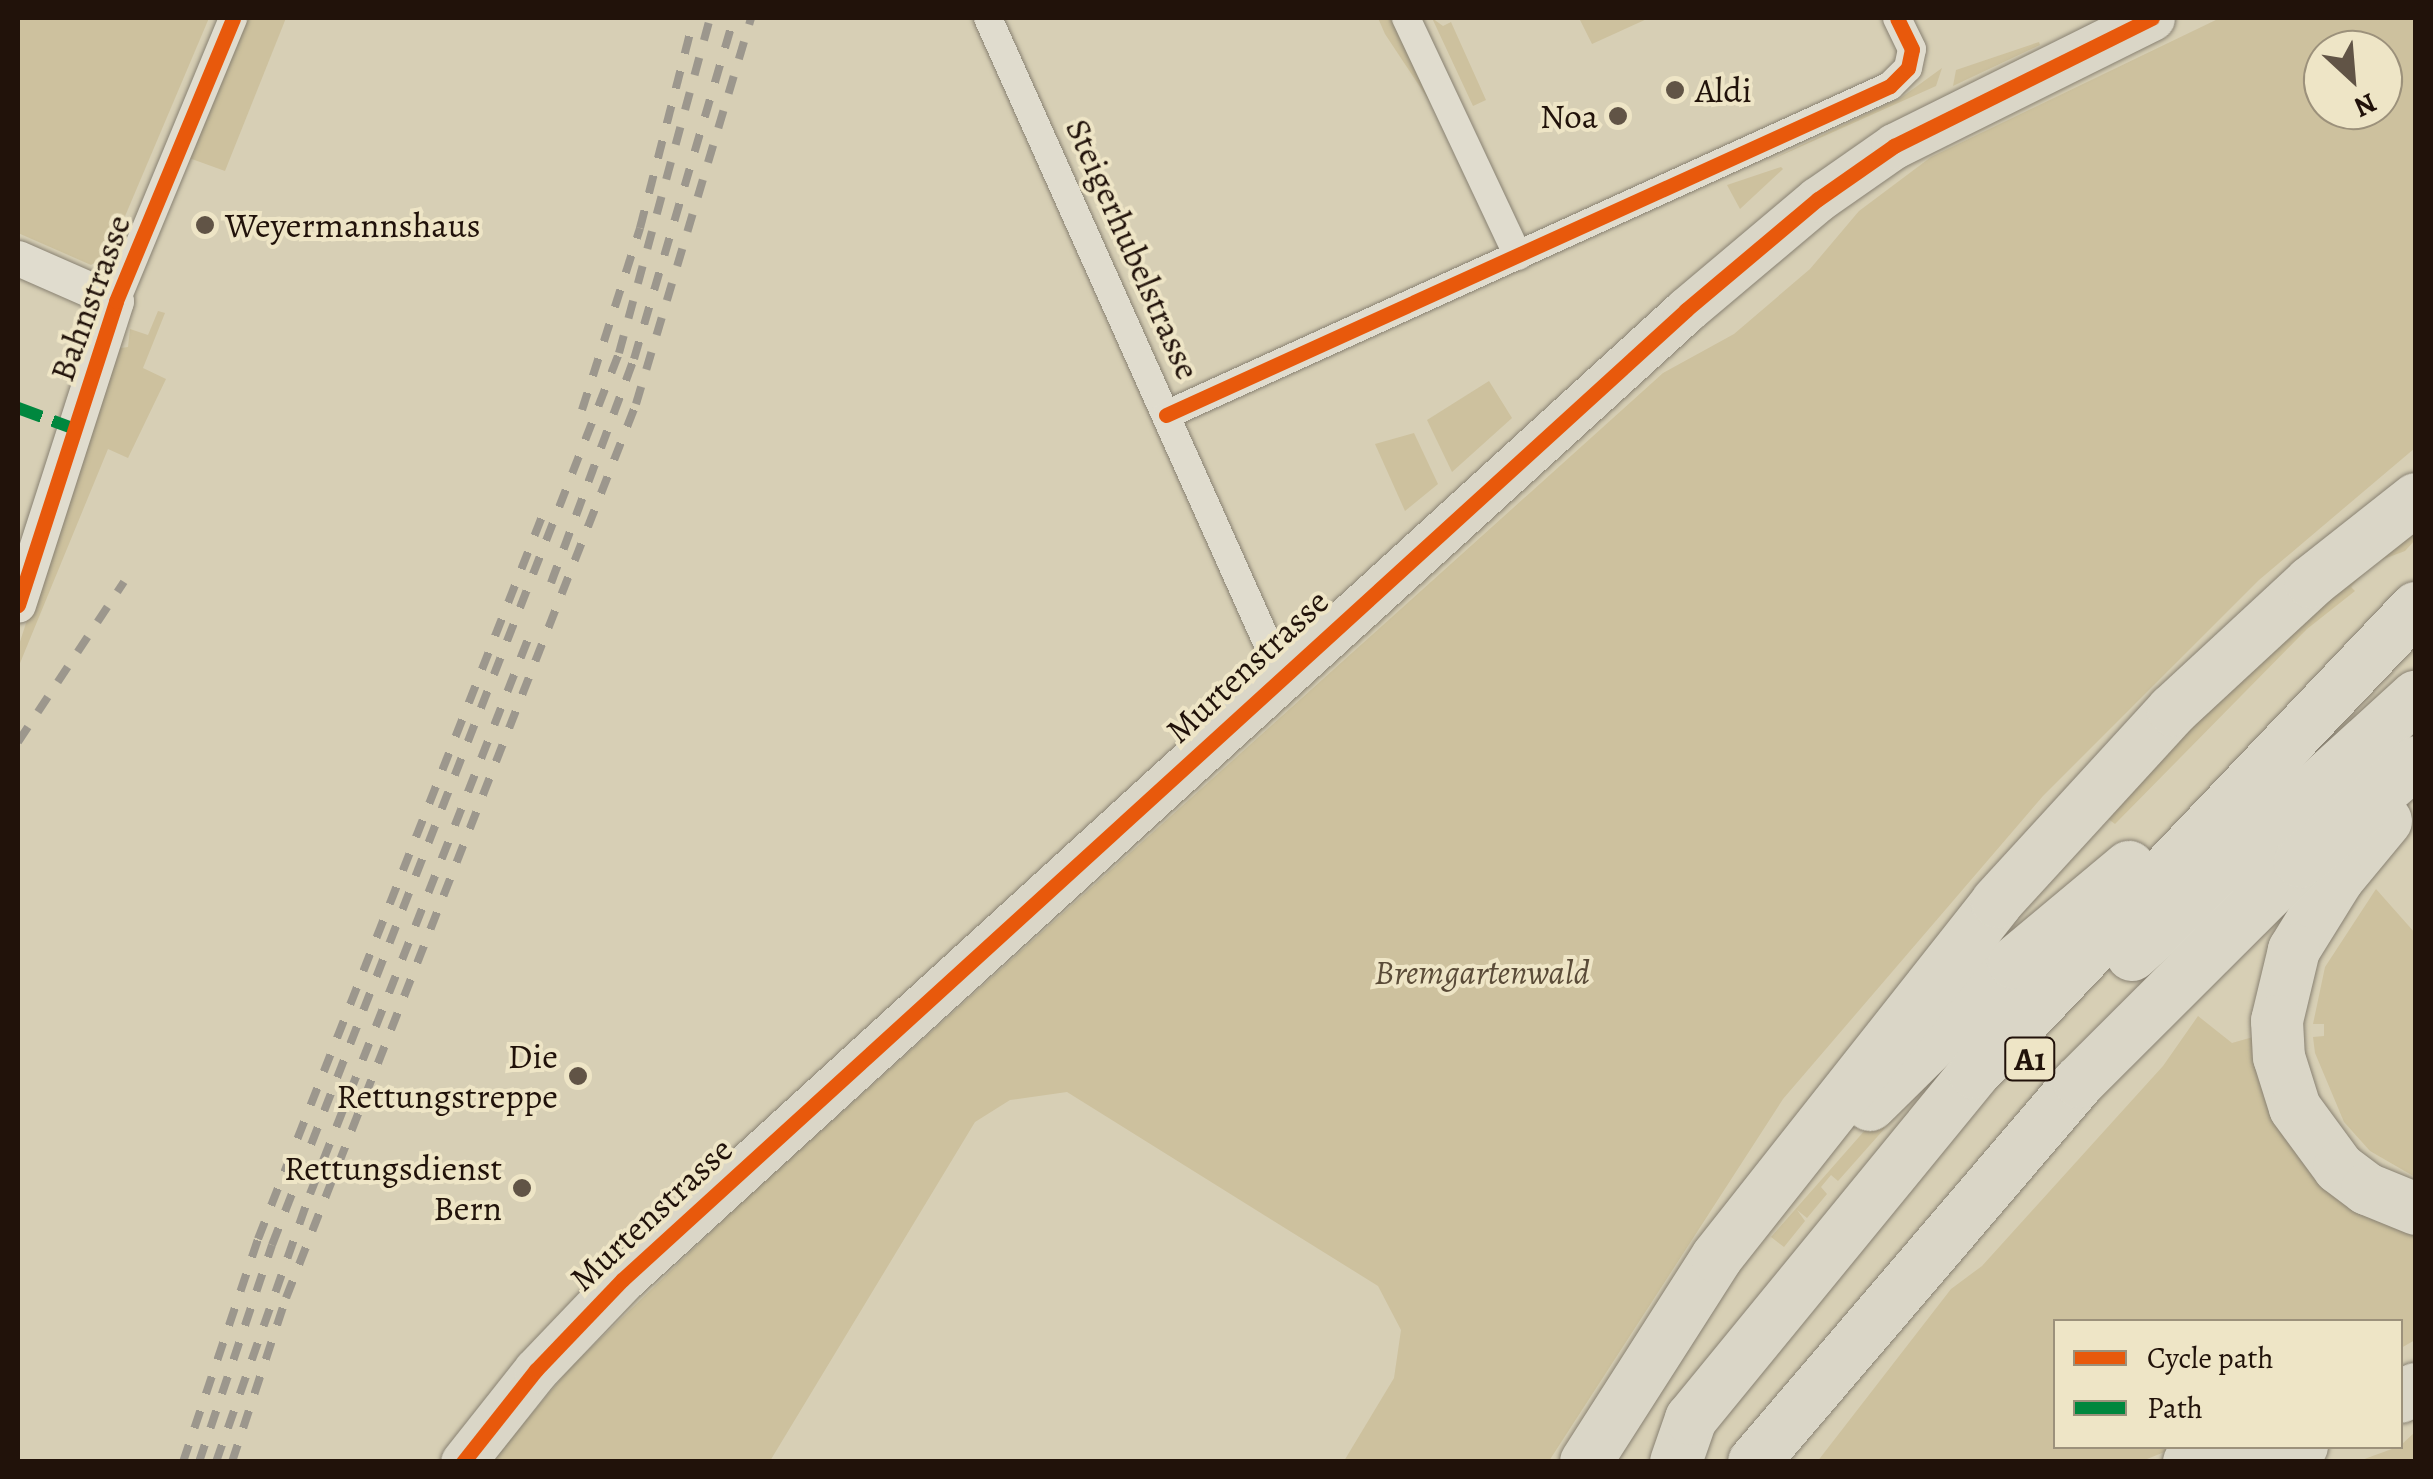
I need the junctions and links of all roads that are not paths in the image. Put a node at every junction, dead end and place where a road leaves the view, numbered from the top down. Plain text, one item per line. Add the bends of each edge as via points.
1 (234, 18) edge
2 (988, 18) edge
3 (1406, 18) edge
4 (1897, 18) edge
5 (2152, 18) edge
6 (1518, 256) junction
7 (18, 258) edge
8 (116, 301) junction
9 (1166, 415) junction
10 (2416, 499) edge
11 (18, 605) edge
12 (2416, 608) edge
13 (1282, 676) junction
14 (2416, 697) edge
15 (2284, 747) junction
16 (2416, 762) edge
17 (2416, 798) edge
18 (2416, 1209) edge
19 (1926, 1256) junction
20 (2218, 1449) edge
21 (2296, 1449) edge
22 (463, 1462) edge
23 (1589, 1462) edge
24 (1676, 1462) edge
25 (1687, 1462) edge
26 (1754, 1462) edge
27 (1788, 1462) edge
28 (2189, 1462) edge
29 (2272, 1462) edge

1 - 8 street, Bahnstrasse
2 - 9 street, Steigerhubelstrasse
3 - 6 street
4 - 6 street via 1912,49 1908,68 1890,86
5 - 13 main road, Murtenstrasse via 1940,121 1855,171 1557,423
6 - 9 street
7 - 8 street
8 - 11 street, Bahnstrasse
9 - 13 street, Steigerhubelstrasse
10 - 23 highway via 2239,646 2022,873 1739,1228
12 - 15 highway
13 - 22 main road, Murtenstrasse via 622,1280 536,1370
14 - 25 highway, A1 via 2204,884 1991,1100 1788,1338 1721,1430
15 - 23 highway via 2170,830 2052,930 1887,1087 1732,1267
15 - 24 highway via 1974,1073 1691,1419
16 - 19 highway, A1 via 2300,862 2129,1030
17 - 18 highway via 2385,822 2312,917 2282,984 2277,1021 2287,1087 2316,1142 2367,1189
19 - 26 highway, A1
19 - 27 highway
20 - 28 highway
21 - 29 highway

